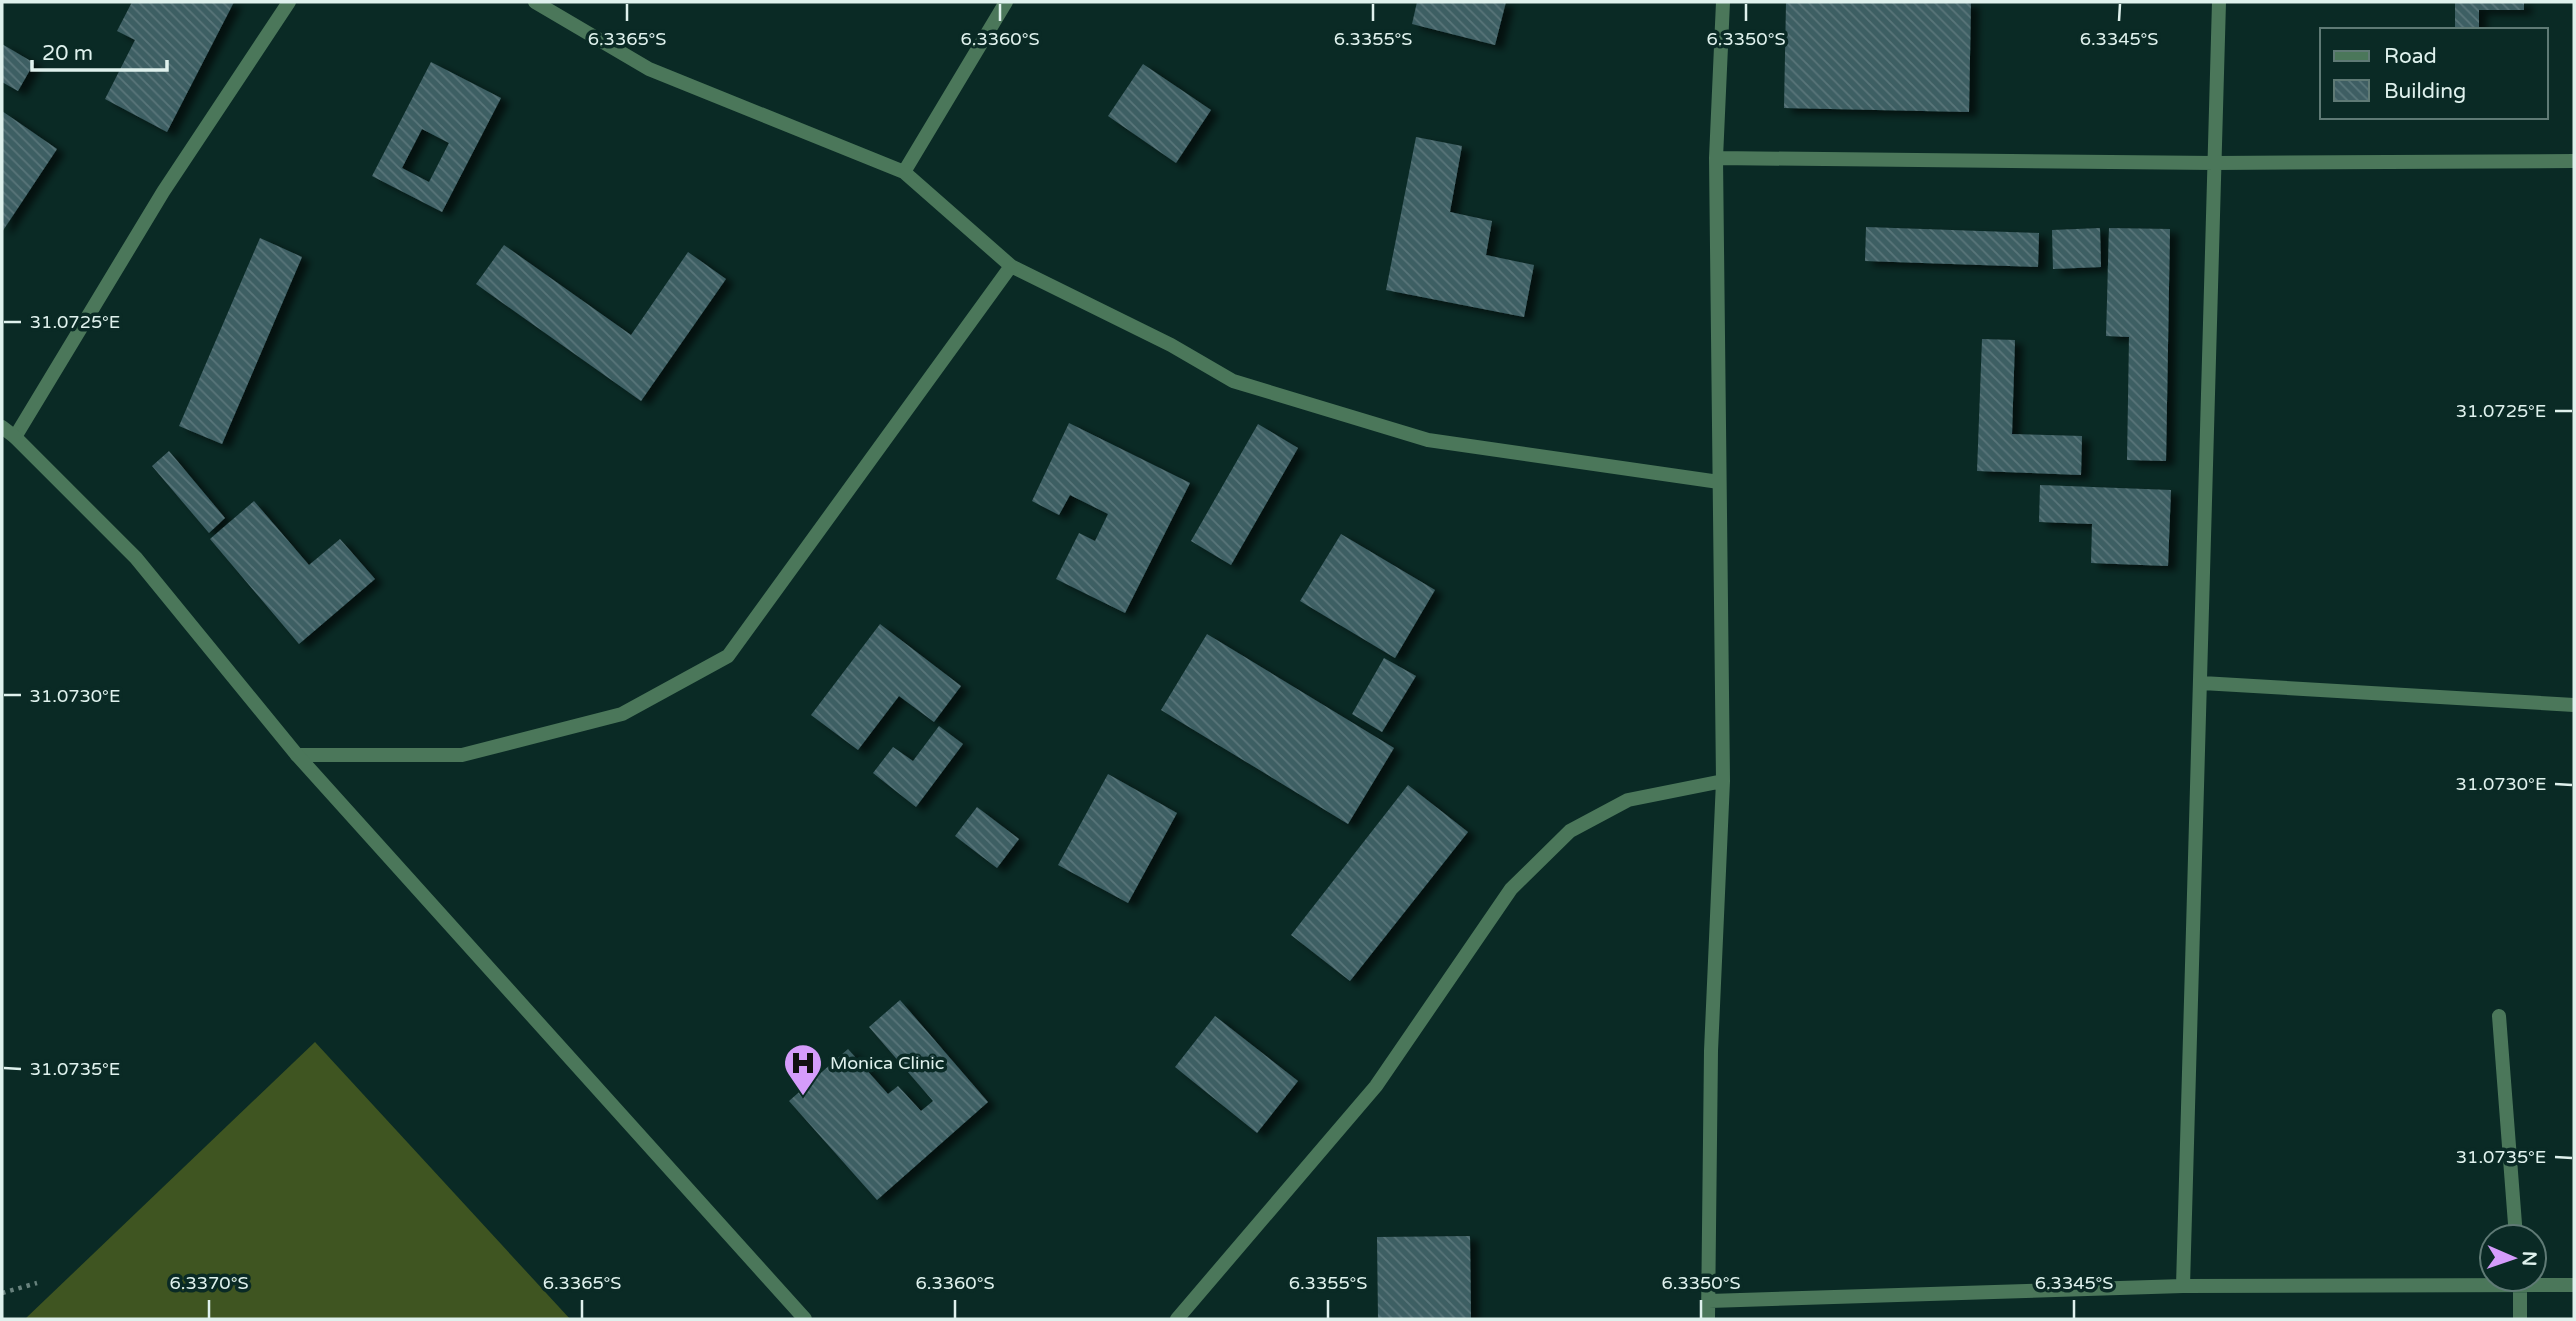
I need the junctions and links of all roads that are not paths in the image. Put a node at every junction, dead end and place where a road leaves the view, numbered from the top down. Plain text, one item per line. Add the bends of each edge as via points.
1 (289, 2) edge
2 (535, 2) edge
3 (1006, 2) edge
4 (1723, 2) edge
5 (2220, 2) edge
6 (1716, 158) junction
7 (2574, 161) edge
8 (2215, 163) junction
9 (904, 172) junction
10 (1011, 267) junction
11 (2, 427) edge
12 (15, 437) junction
13 (1719, 482) junction
14 (2202, 683) junction
15 (2574, 705) edge
16 (297, 755) junction
17 (1723, 781) junction
18 (2499, 1016) dead end
19 (2515, 1223) edge
20 (2478, 1283) edge
21 (2548, 1284) edge
22 (2574, 1285) edge
23 (2183, 1286) junction
24 (2520, 1293) edge
25 (1709, 1301) junction
26 (805, 1319) edge
27 (1177, 1319) edge
28 (1708, 1319) edge
29 (2520, 1319) edge

1 - 12 street via 163,192
2 - 9 street via 649,69
3 - 9 street
4 - 6 street
5 - 8 street
6 - 8 street
6 - 13 street
7 - 8 street
8 - 14 street
9 - 10 street
10 - 13 street via 1171,345 1233,381 1324,409 1428,440
10 - 16 street via 728,656 622,714 462,755
11 - 12 street
12 - 16 street via 136,558
13 - 17 street
14 - 15 street
14 - 23 street
16 - 26 street
17 - 25 street via 1711,1051
17 - 27 street via 1628,800 1570,831 1511,889 1376,1086
18 - 19 street
20 - 23 street
21 - 22 street
23 - 25 street
24 - 29 street
25 - 28 street

